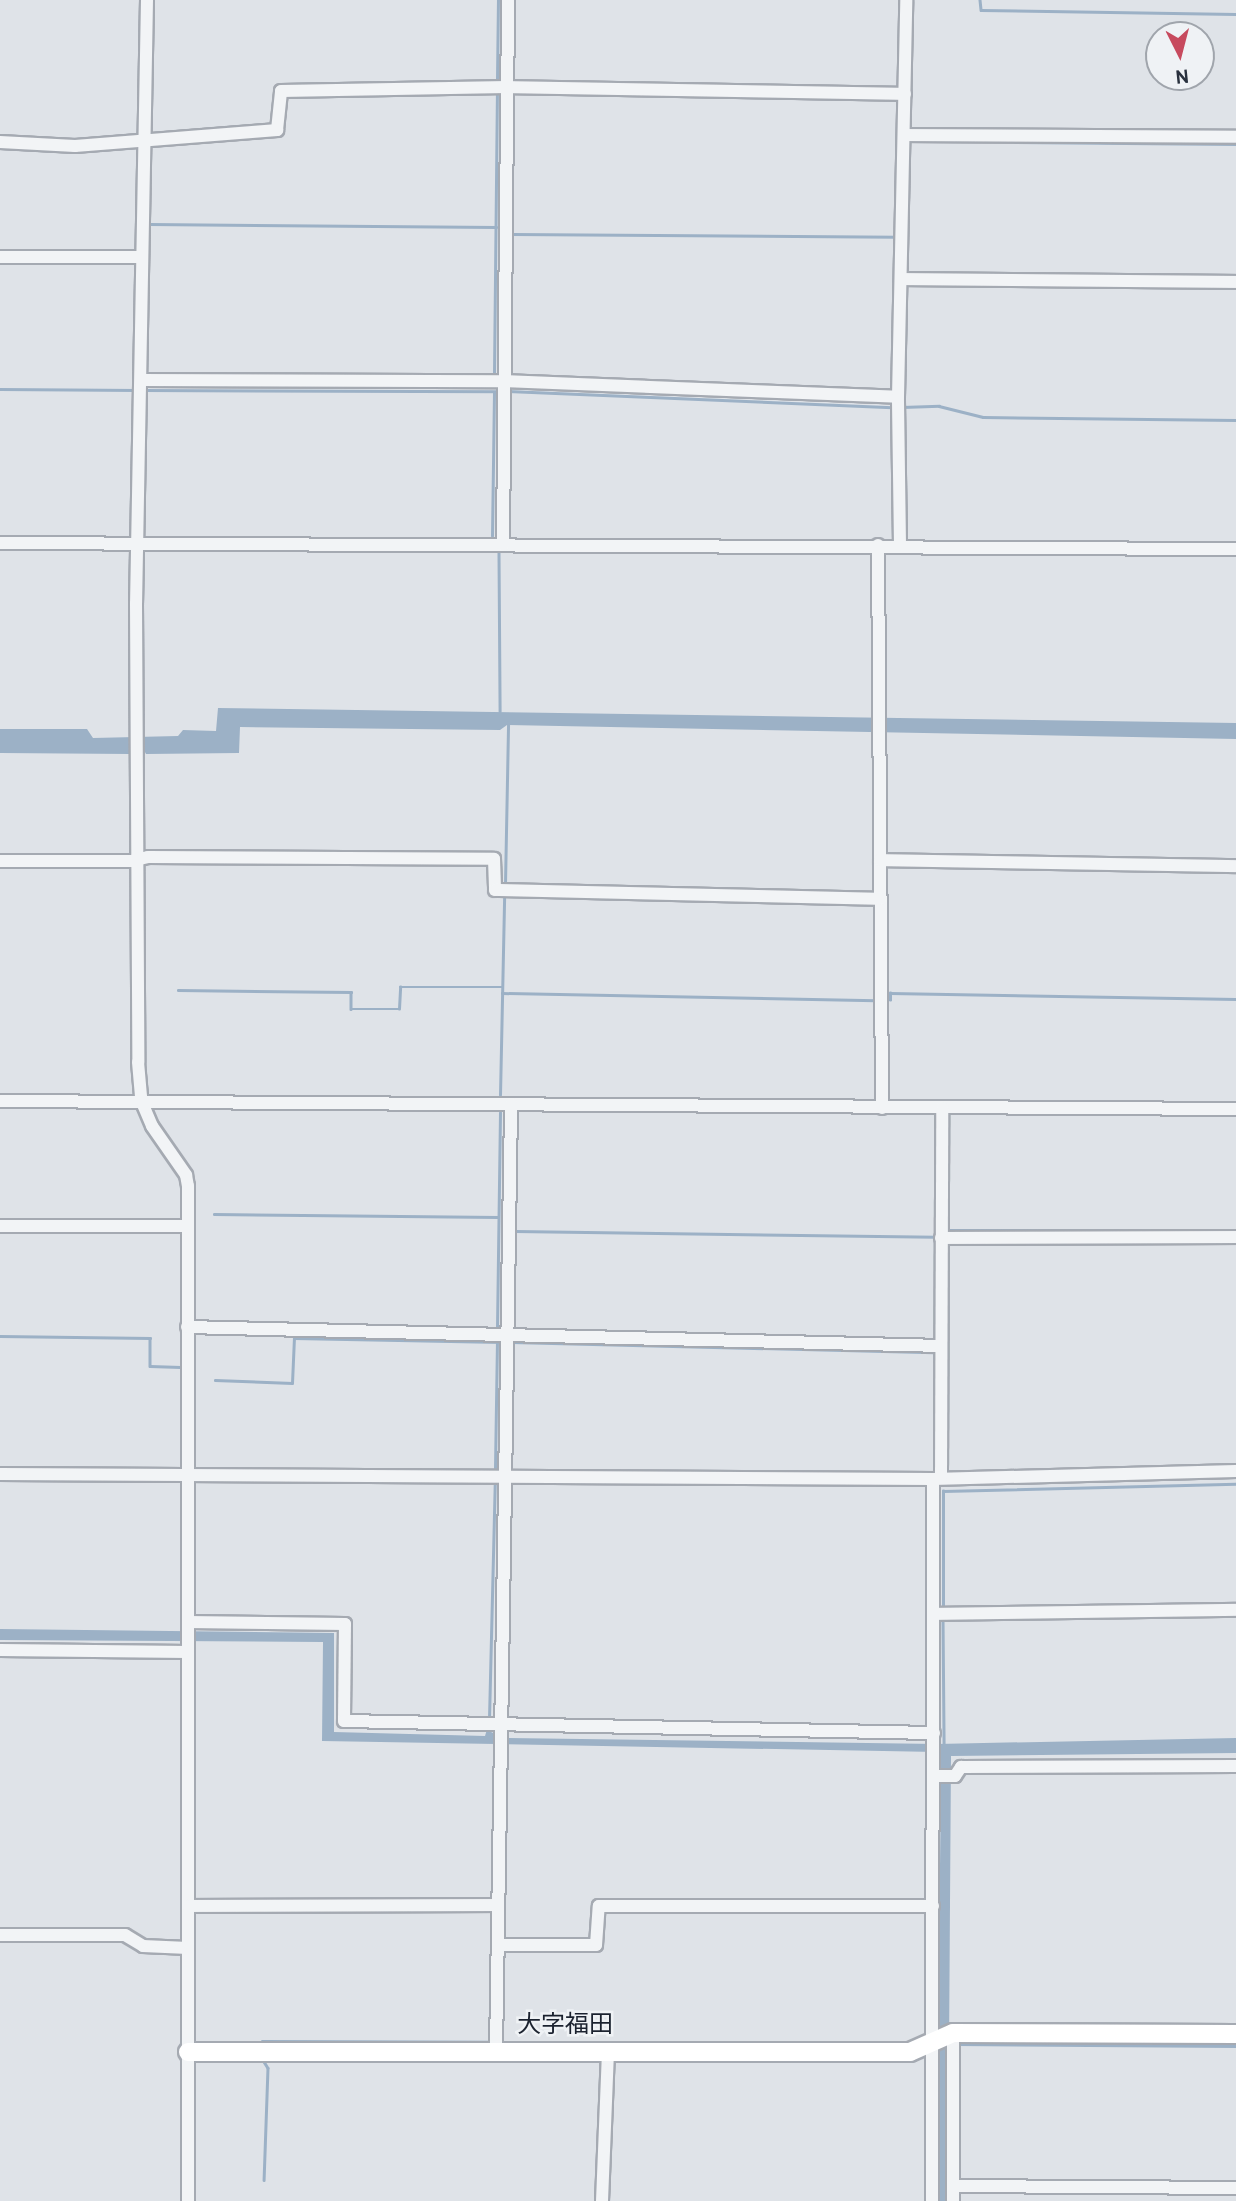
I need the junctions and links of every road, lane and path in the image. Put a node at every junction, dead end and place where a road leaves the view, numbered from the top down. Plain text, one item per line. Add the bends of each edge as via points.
1 (147, 0) edge
2 (508, 0) edge
3 (906, 0) edge
4 (507, 87) junction
5 (905, 94) junction
6 (906, 135) junction
7 (1236, 137) edge
8 (0, 142) edge
9 (145, 143) junction
10 (0, 257) edge
11 (142, 257) junction
12 (903, 279) junction
13 (1236, 282) edge
14 (141, 386) junction
15 (503, 388) junction
16 (898, 403) junction
17 (0, 543) edge
18 (137, 544) junction
19 (503, 545) junction
20 (878, 545) junction
21 (900, 545) junction
22 (1236, 549) edge
23 (140, 859) junction
24 (880, 860) junction
25 (0, 861) edge
26 (1236, 866) edge
27 (881, 898) junction
28 (141, 1100) junction
29 (0, 1101) edge
30 (511, 1104) junction
31 (882, 1108) junction
32 (942, 1108) junction
33 (1236, 1109) edge
34 (0, 1226) edge
35 (188, 1226) junction
36 (1236, 1237) edge
37 (941, 1238) junction
38 (187, 1327) junction
39 (507, 1335) junction
40 (941, 1346) junction
41 (1236, 1471) edge
42 (0, 1474) edge
43 (188, 1475) junction
44 (505, 1475) junction
45 (937, 1478) junction
46 (1236, 1611) edge
47 (940, 1614) junction
48 (188, 1637) junction
49 (0, 1650) edge
50 (495, 1727) junction
51 (934, 1735) junction
52 (1236, 1766) edge
53 (934, 1776) junction
54 (498, 1905) junction
55 (189, 1906) junction
56 (933, 1906) junction
57 (0, 1935) edge
58 (498, 1945) junction
59 (188, 1948) junction
60 (1236, 2034) edge
61 (947, 2039) junction
62 (496, 2045) junction
63 (188, 2052) junction
64 (608, 2053) junction
65 (953, 2186) junction
66 (1236, 2188) edge
67 (188, 2201) edge
68 (602, 2201) edge
69 (932, 2201) edge
70 (953, 2201) edge

1 - 9 street
2 - 4 street
3 - 5 street
4 - 5 street
4 - 9 street via 281,90 277,130
4 - 15 street
5 - 6 street
6 - 7 street
6 - 12 street
8 - 9 street
9 - 11 street
10 - 11 street
11 - 14 street
12 - 13 street
12 - 16 street
14 - 15 street
14 - 18 street
15 - 16 street
15 - 19 street
16 - 21 street
17 - 18 street
18 - 19 street
18 - 23 street
19 - 20 street
20 - 21 street
20 - 24 street
21 - 22 street
23 - 25 street
23 - 27 street via 494,859 495,891
23 - 28 street
24 - 26 street
24 - 27 street
27 - 31 street
28 - 29 street
28 - 30 street
28 - 35 street via 152,1126 186,1175
30 - 31 street
30 - 39 street
31 - 32 street
32 - 33 street
32 - 37 street
34 - 35 street
35 - 38 street
36 - 37 street
37 - 40 street
38 - 39 street
38 - 43 street
39 - 40 street
39 - 44 street
40 - 45 street
41 - 45 street
42 - 43 street
43 - 44 street
43 - 48 street
44 - 45 street
44 - 50 street
45 - 47 street
46 - 47 street
47 - 51 street
48 - 49 street
48 - 50 street via 345,1624 344,1721
48 - 55 street
50 - 51 street
50 - 54 street via 501,1749
51 - 53 street
52 - 53 street via 961,1767 955,1776
53 - 56 street
54 - 55 street
54 - 58 street
55 - 59 street
56 - 58 street via 598,1906 596,1945
56 - 61 street
57 - 59 street via 125,1935 143,1946
58 - 62 street
59 - 63 street
60 - 61 street
61 - 64 street via 910,2052
61 - 65 street
61 - 69 street
62 - 63 street
62 - 64 street
63 - 67 street
64 - 68 street
65 - 66 street
65 - 70 street

